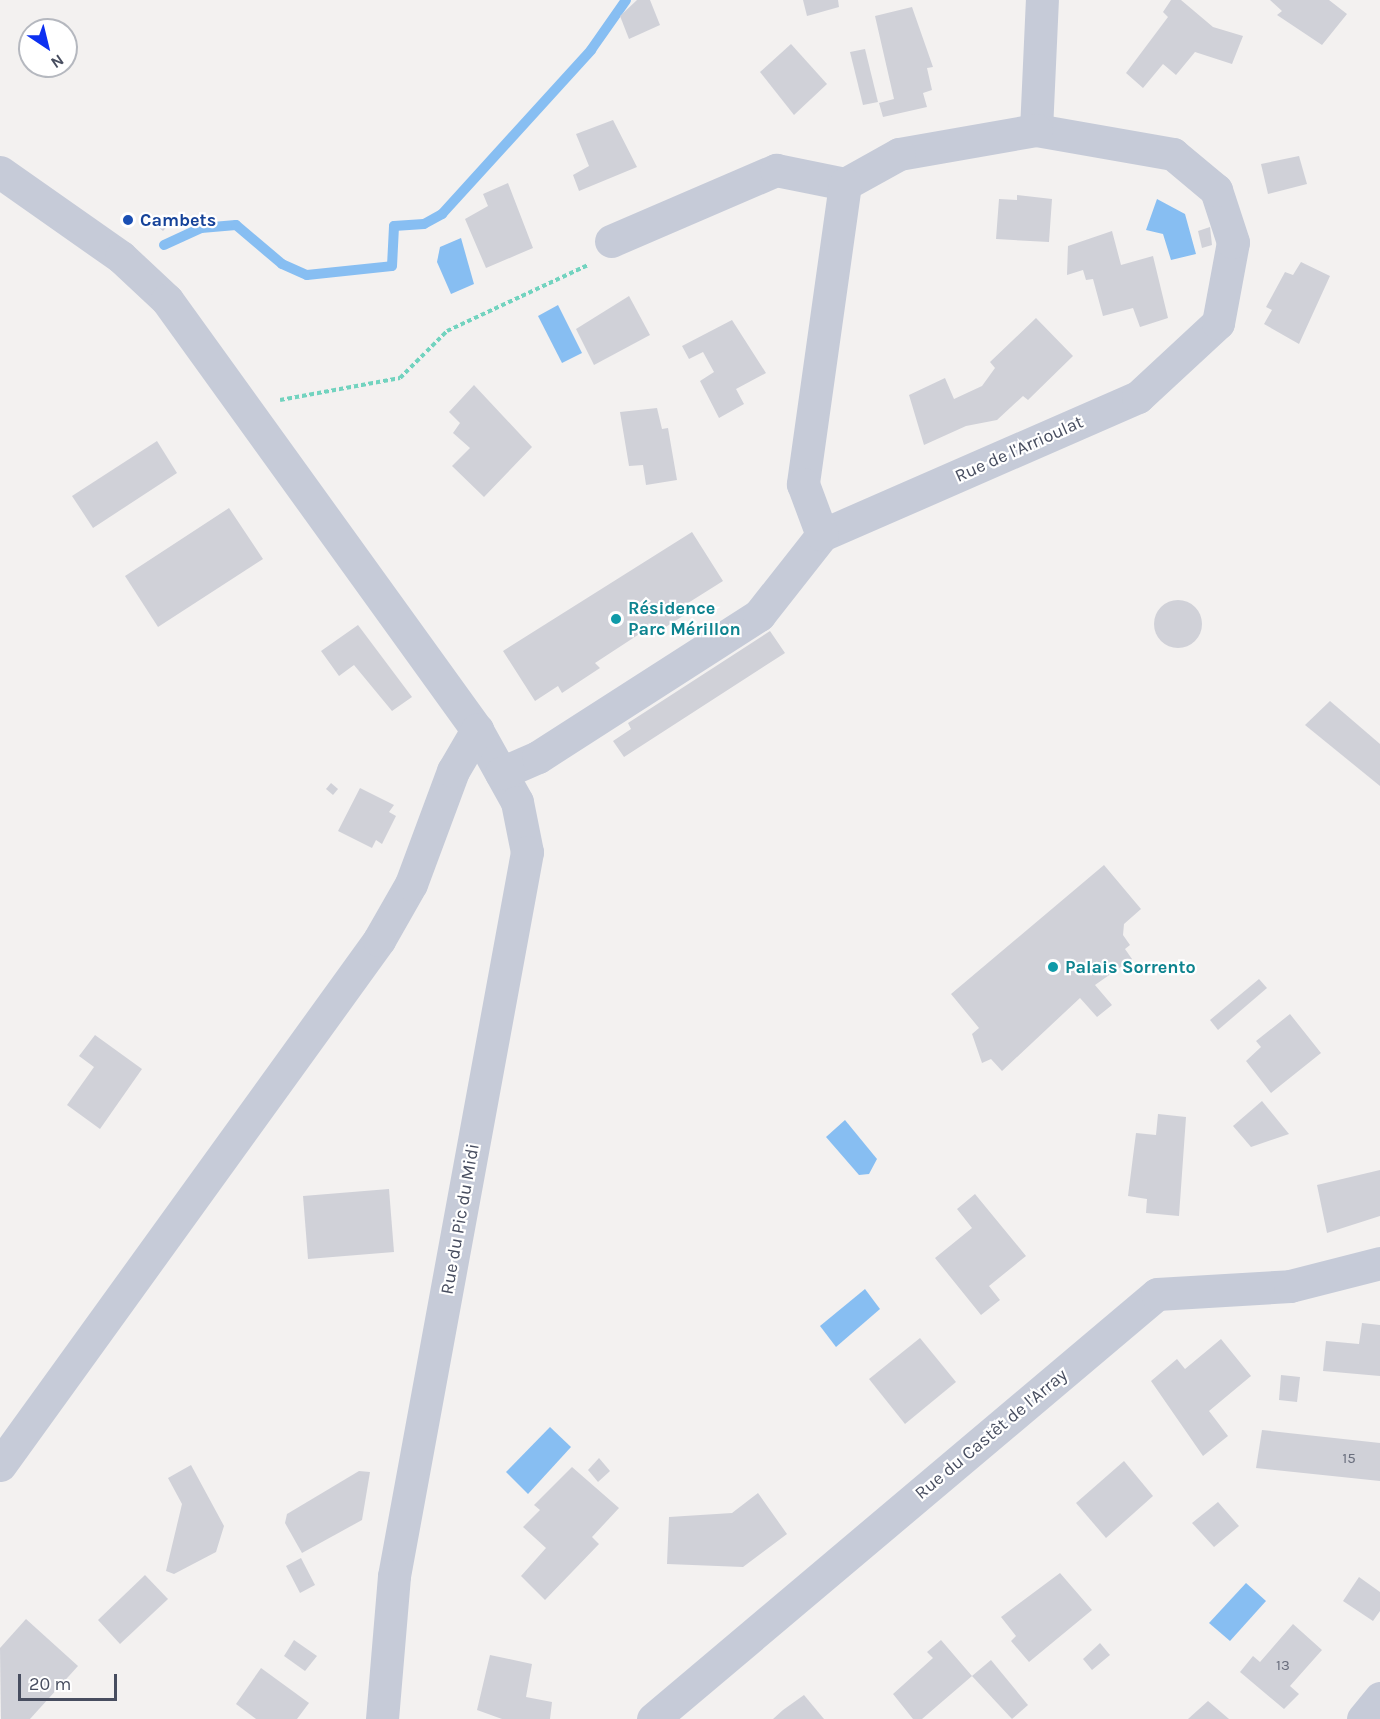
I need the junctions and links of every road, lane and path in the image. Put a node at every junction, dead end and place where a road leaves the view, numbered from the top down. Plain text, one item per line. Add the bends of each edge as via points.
1 (1042, 0) edge
2 (1036, 130) junction
3 (0, 172) edge
4 (845, 184) junction
5 (611, 241) joint
6 (246, 406) junction
7 (822, 535) junction
8 (477, 730) junction
9 (501, 773) junction
10 (1380, 1263) edge
11 (0, 1465) edge
12 (1380, 1698) edge
13 (382, 1719) edge
14 (653, 1719) edge
15 (1363, 1719) edge

1 - 2 street
2 - 4 street, Rue de l'Arrioulat via 899,154
2 - 7 street, Rue de l'Arrioulat via 1173,154 1216,190 1233,242 1218,323 1138,397
3 - 6 street, Rue du Pic du Midi via 121,257 166,300
4 - 5 street via 776,170
4 - 7 street via 803,484
5 - 6 path via 592,263 447,332 400,378
6 - 8 street, Rue du Pic du Midi
7 - 9 street via 759,615 538,758
8 - 9 street, Rue du Pic du Midi
8 - 11 street via 453,771 411,884 380,940
9 - 13 street, Rue du Pic du Midi via 517,802 527,852 394,1576
10 - 14 street, Rue du Castêt de l'Array via 1290,1286 1157,1294
12 - 15 street

